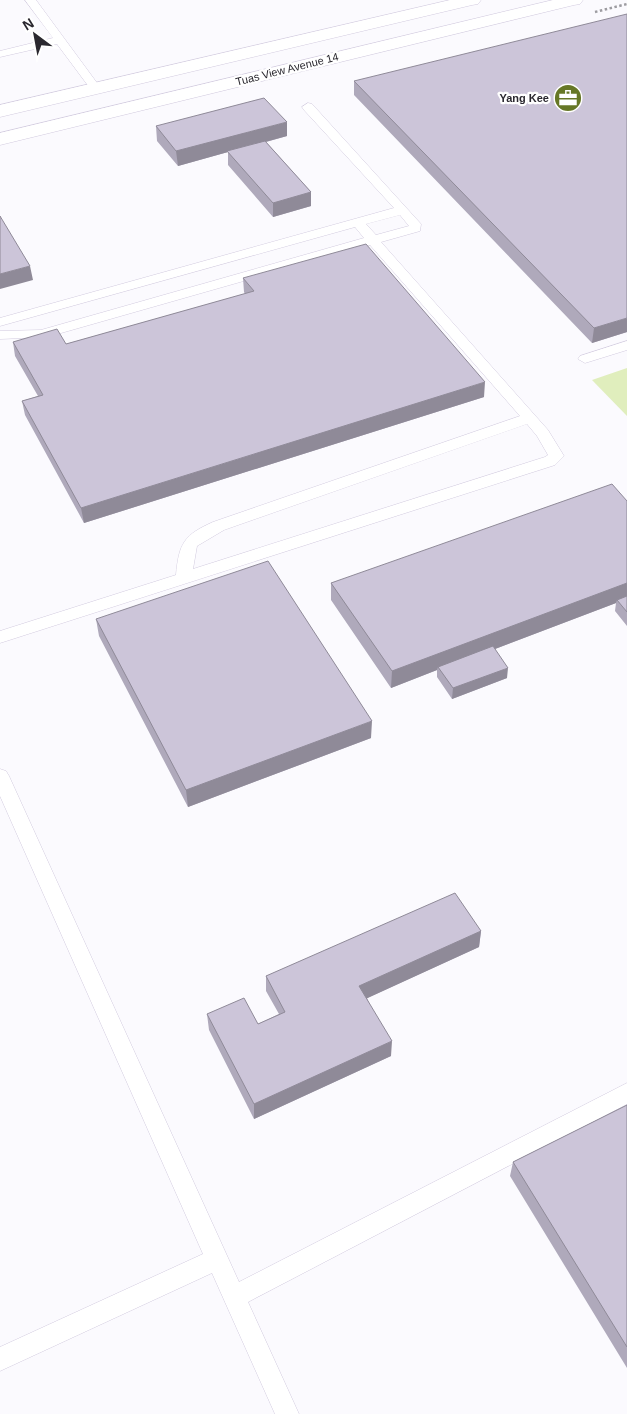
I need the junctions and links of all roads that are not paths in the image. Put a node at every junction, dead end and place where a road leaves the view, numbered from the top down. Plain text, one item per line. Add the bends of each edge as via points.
1 (30, 0) edge
2 (472, 0) edge
3 (574, 0) edge
4 (60, 40) junction
5 (0, 54) edge
6 (96, 88) junction
7 (308, 107) dead end
8 (0, 112) edge
9 (0, 139) edge
10 (403, 210) junction
11 (357, 222) junction
12 (374, 241) junction
13 (0, 322) edge
14 (0, 335) edge
15 (627, 345) edge
16 (585, 359) dead end
17 (529, 418) junction
18 (184, 578) junction
19 (0, 637) edge
20 (2, 787) edge
21 (627, 1093) edge
22 (217, 1259) junction
23 (234, 1297) junction
24 (0, 1359) edge
25 (287, 1414) edge

1 - 4 lane
2 - 6 street, Tuas View Avenue 14
3 - 9 street, Tuas View Avenue 14
4 - 5 lane
4 - 6 lane
6 - 8 street, Tuas View Avenue 14
7 - 10 lane
10 - 11 lane
10 - 12 lane via 415,228
11 - 12 lane
11 - 13 lane
12 - 14 lane via 42,334
12 - 17 lane
15 - 16 lane
17 - 18 lane via 210,530 188,545
17 - 18 lane via 554,448 556,456 550,461
18 - 19 lane
20 - 22 lane
21 - 23 lane
22 - 23 lane
22 - 24 lane
23 - 25 lane

